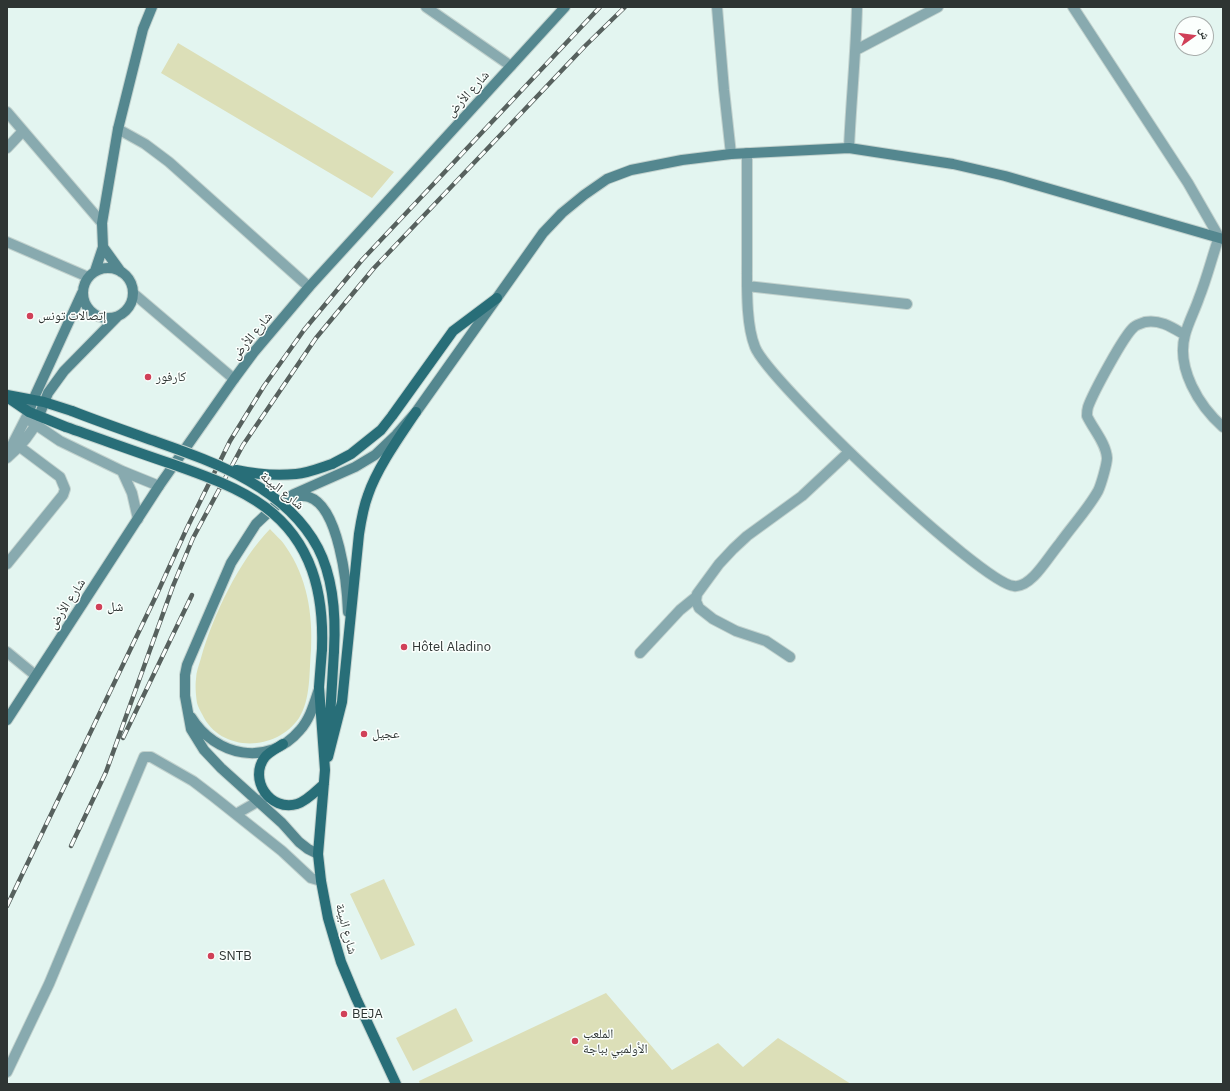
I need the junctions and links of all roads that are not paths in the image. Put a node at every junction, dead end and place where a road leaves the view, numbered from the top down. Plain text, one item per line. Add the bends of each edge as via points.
1 (152, 7) edge
2 (426, 7) edge
3 (566, 7) edge
4 (717, 7) edge
5 (857, 7) edge
6 (938, 7) edge
7 (1073, 7) edge
8 (856, 50) junction
9 (511, 66) junction
10 (7, 112) edge
11 (118, 129) junction
12 (23, 131) junction
13 (7, 148) edge
14 (849, 148) junction
15 (747, 153) junction
16 (731, 154) junction
17 (102, 223) junction
18 (1221, 238) edge
19 (7, 242) edge
20 (103, 247) junction
21 (121, 272) junction
22 (92, 274) junction
23 (747, 286) junction
24 (309, 288) junction
25 (133, 293) junction
26 (82, 294) junction
27 (497, 298) junction
28 (907, 304) dead end
29 (117, 317) junction
30 (1185, 335) junction
31 (234, 379) junction
32 (7, 396) edge
33 (33, 400) junction
34 (44, 402) junction
35 (416, 412) junction
36 (28, 415) junction
37 (38, 420) junction
38 (1223, 427) edge
39 (20, 447) junction
40 (849, 452) junction
41 (7, 457) edge
42 (220, 466) junction
43 (122, 471) junction
44 (159, 486) junction
45 (290, 497) junction
46 (138, 519) junction
47 (7, 564) edge
48 (696, 597) junction
49 (348, 640) junction
50 (7, 652) edge
51 (640, 653) dead end
52 (790, 657) dead end
53 (35, 675) junction
54 (319, 687) junction
55 (186, 706) junction
56 (7, 720) edge
57 (282, 744) junction
58 (328, 757) junction
59 (325, 770) junction
60 (324, 784) junction
61 (267, 796) junction
62 (257, 800) junction
63 (236, 814) junction
64 (318, 854) junction
65 (321, 881) junction
66 (7, 1072) edge
67 (396, 1084) edge

1 - 11 main road via 143,29
2 - 9 street
3 - 9 main road, شارع الأرض
4 - 16 street
5 - 8 street
6 - 8 street
7 - 18 street
8 - 14 street
9 - 24 main road, شارع الأرض
10 - 12 street
11 - 17 main road
11 - 24 street via 145,144 168,162
12 - 13 street
12 - 17 street
14 - 15 main road
14 - 18 main road via 953,164 1005,176
15 - 16 main road
15 - 23 street
16 - 27 main road via 631,170 606,179 562,212 543,233
17 - 20 main road
18 - 30 street
19 - 22 street
20 - 21 main road
20 - 22 main road
21 - 22 main road via 108,268
21 - 25 main road via 130,281
22 - 26 main road
23 - 28 street
23 - 40 street via 752,337 757,352 774,374
24 - 31 main road, شارع الأرض
25 - 29 main road via 131,303
25 - 31 street
26 - 29 main road via 84,303 98,317
26 - 33 main road
27 - 35 main road
27 - 42 main road, bridge via 452,331 381,430 351,454 332,464 296,474 259,473
29 - 34 main road via 64,371
30 - 38 street via 1183,358 1191,383 1209,412
30 - 40 street via 1157,321 1146,322 1134,327 1123,341 1087,411 1107,457 1098,489 1034,576 1021,585 1007,584 980,567
31 - 44 main road, شارع الأرض
32 - 33 main road, شارع البيئة
32 - 36 main road, شارع البيئة
33 - 34 main road, شارع البيئة
33 - 36 main road
34 - 37 main road
34 - 42 main road, شارع البيئة, bridge
35 - 45 main road via 375,455
35 - 49 main road via 378,473 364,506
36 - 37 main road, شارع البيئة
36 - 41 street
37 - 39 street
37 - 43 street via 60,441
37 - 54 main road, شارع البيئة, bridge via 66,427 221,483 258,502 281,520 294,535 306,556 319,590 322,610
39 - 41 street
39 - 47 street via 60,478 64,489 63,495
40 - 48 street via 802,496 733,549 709,576
42 - 58 main road, شارع البيئة, bridge via 249,480 290,510 306,528 325,565 335,614
43 - 44 street
43 - 46 street via 132,493
44 - 46 main road, شارع الأرض
45 - 49 main road via 302,496 316,501 329,519 344,566
45 - 55 main road via 274,507 256,524 231,562 187,665 184,686
46 - 53 main road, شارع الأرض
48 - 51 street via 680,610
48 - 52 street via 699,608 713,619 736,631 766,640
49 - 58 main road via 342,702
50 - 53 street
53 - 56 main road, شارع الأرض
54 - 57 main road via 306,723
54 - 59 main road, شارع البيئة
55 - 57 main road via 204,734 226,748 252,753 263,752
55 - 62 main road via 191,729 204,750
57 - 61 main road via 265,756 260,764 260,783
58 - 59 main road, شارع البيئة
59 - 60 main road, شارع البيئة
60 - 61 main road via 296,804 278,803
60 - 64 main road, شارع البيئة
61 - 62 street
62 - 63 street
62 - 64 main road via 299,842
63 - 65 street via 311,878
63 - 66 street via 193,781 151,757 142,758 52,977
64 - 65 main road, شارع البيئة
65 - 67 main road, شارع البيئة via 328,918 341,962

